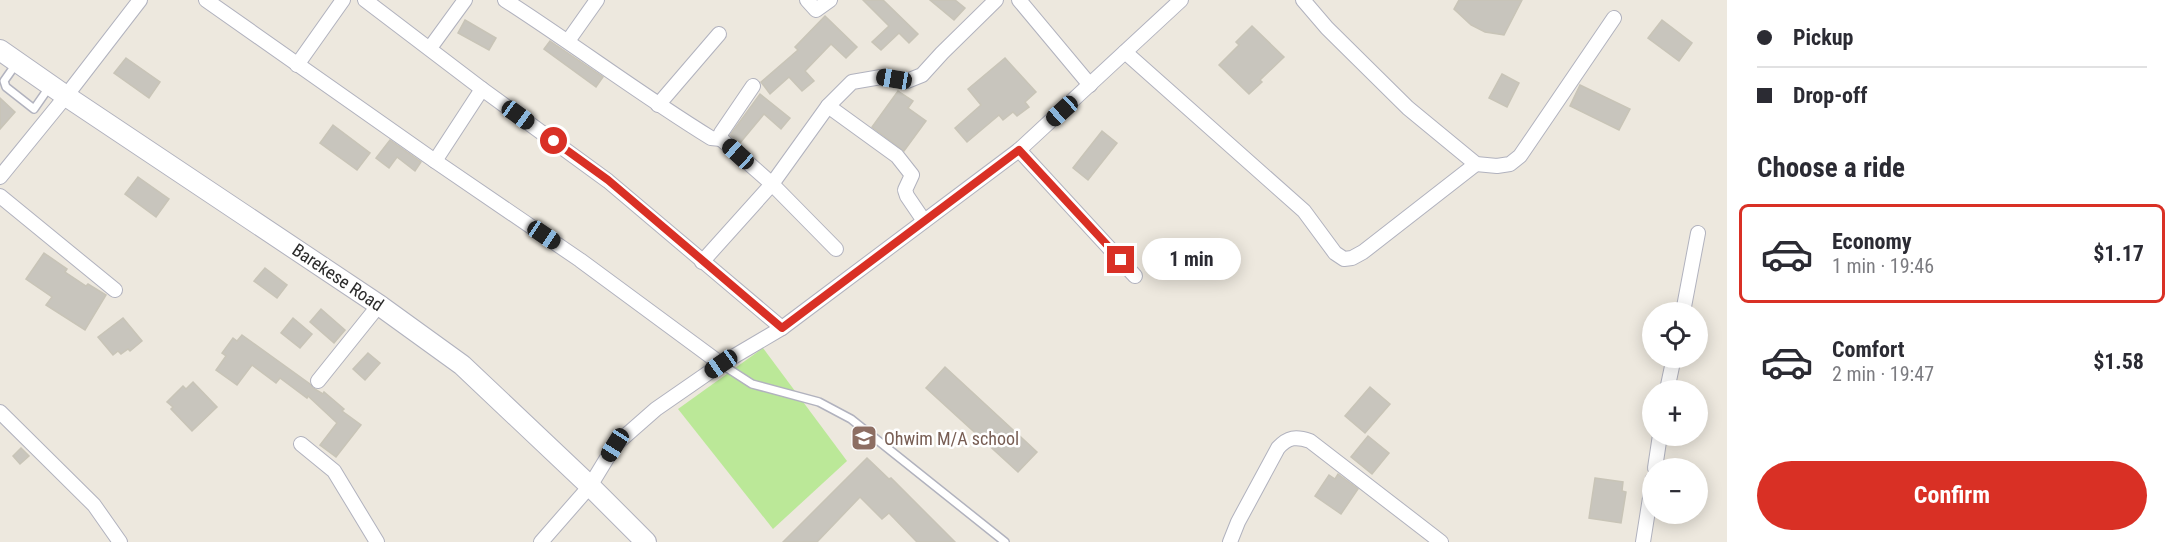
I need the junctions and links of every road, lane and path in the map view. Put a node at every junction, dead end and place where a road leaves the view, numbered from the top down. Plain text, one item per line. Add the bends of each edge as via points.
1 (140, 0) edge
2 (206, 0) edge
3 (343, 0) edge
4 (365, 0) edge
5 (465, 0) edge
6 (505, 0) edge
7 (597, 0) edge
8 (807, 0) edge
9 (830, 0) edge
10 (996, 0) edge
11 (1019, 0) edge
12 (1181, 0) edge
13 (1303, 0) edge
14 (1614, 18) dead end
15 (719, 34) dead end
16 (568, 41) junction
17 (430, 48) junction
18 (0, 50) edge
19 (1125, 52) junction
20 (18, 62) junction
21 (297, 65) junction
22 (1090, 85) junction
23 (753, 86) dead end
24 (482, 89) junction
25 (58, 91) junction
26 (658, 105) junction
27 (828, 106) junction
28 (34, 109) junction
29 (47, 120) junction
30 (721, 139) junction
31 (1019, 150) junction
32 (435, 161) junction
33 (1476, 164) junction
34 (0, 177) edge
35 (772, 184) junction
36 (0, 196) edge
37 (924, 221) junction
38 (1698, 233) dead end
39 (836, 249) dead end
40 (702, 262) junction
41 (1135, 276) dead end
42 (115, 290) dead end
43 (1685, 302) edge
44 (379, 305) junction
45 (782, 328) junction
46 (721, 364) junction
47 (318, 381) dead end
48 (0, 412) edge
49 (302, 444) dead end
50 (590, 486) junction
51 (1646, 524) edge
52 (120, 542) edge
53 (377, 542) edge
54 (542, 542) edge
55 (646, 542) edge
56 (1005, 542) edge
57 (1230, 542) edge
58 (1441, 542) edge
59 (1643, 542) edge

1 - 25 street
2 - 21 street
3 - 21 street
4 - 17 street
5 - 17 street
6 - 16 street
7 - 16 street
8 - 9 street via 816,10
10 - 27 street via 922,75 907,81 881,77 852,82
11 - 22 street
12 - 19 street
13 - 33 street via 1407,108
14 - 33 street via 1520,156 1510,164
15 - 26 street
16 - 26 street
17 - 24 street
18 - 20 main road, Barekese Road
19 - 22 street
19 - 33 street via 1304,211 1335,254 1344,259 1363,252
20 - 25 main road, Barekese Road
20 - 28 lane via 4,81 6,87
21 - 32 street
22 - 31 street
23 - 30 street via 721,133
24 - 32 street
24 - 40 street via 608,180
25 - 28 lane
25 - 29 street
25 - 44 main road, Barekese Road
26 - 30 street via 711,138
27 - 35 street
27 - 37 street via 897,156 912,175 905,190
28 - 29 lane
29 - 34 street
30 - 35 street
31 - 37 street
31 - 41 street
32 - 46 street via 580,260
35 - 39 street
35 - 40 street
36 - 42 street
37 - 45 street
38 - 43 street
40 - 45 street
44 - 47 street
44 - 50 main road, Barekese Road via 462,365
45 - 46 street
46 - 50 street via 656,409 615,445
46 - 56 lane via 752,384 819,402 851,419
48 - 52 street via 94,505
49 - 53 street via 334,471
50 - 54 street
50 - 55 main road, Barekese Road
51 - 59 street
57 - 58 street via 1278,448 1293,437 1310,441

